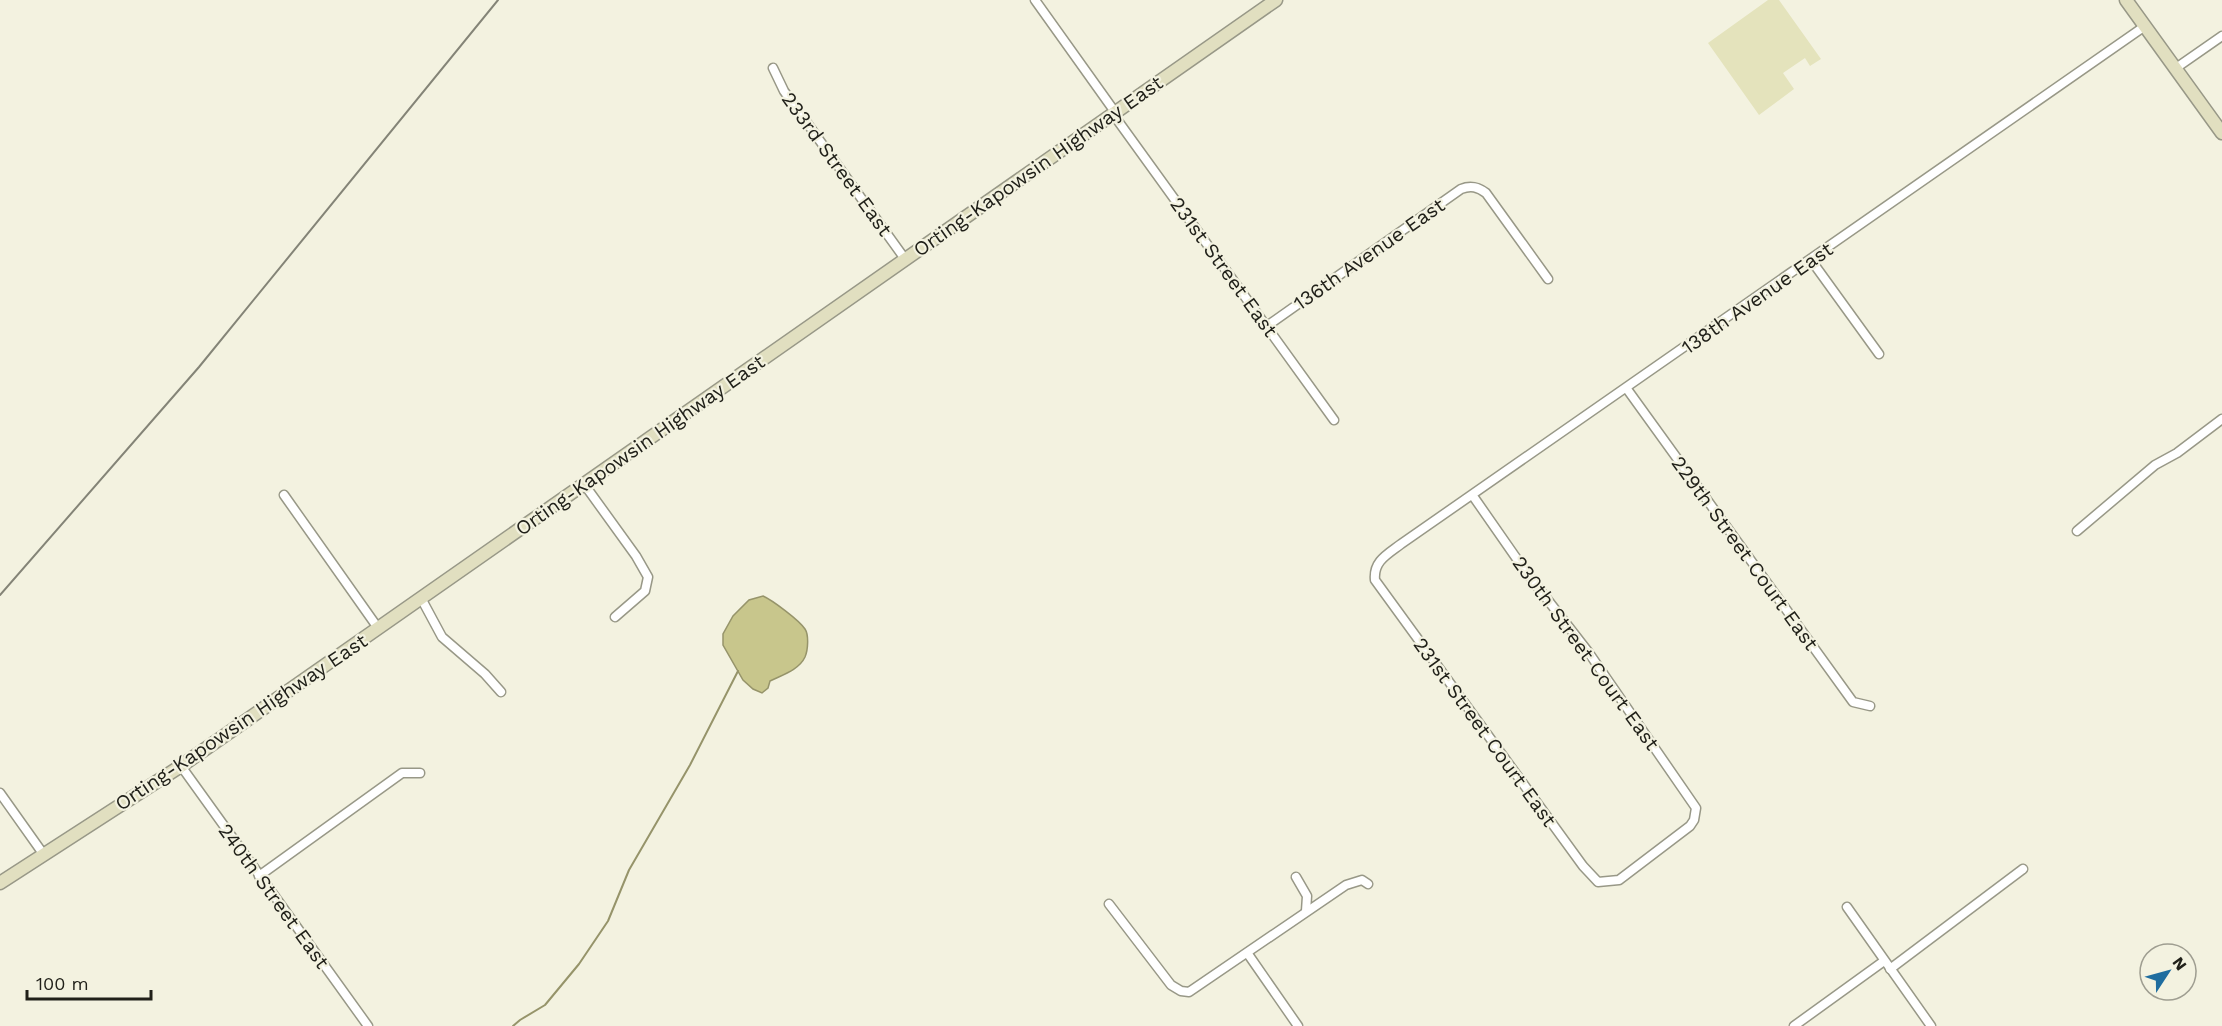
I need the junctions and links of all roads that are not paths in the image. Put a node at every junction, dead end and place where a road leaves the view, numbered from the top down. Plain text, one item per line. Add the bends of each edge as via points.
1 (1035, 0) edge
2 (1276, 0) edge
3 (2126, 0) edge
4 (2145, 26) junction
5 (2222, 36) edge
6 (772, 68) dead end
7 (2175, 68) junction
8 (1114, 113) junction
9 (2222, 133) edge
10 (905, 259) junction
11 (1811, 260) junction
12 (1548, 279) dead end
13 (1267, 326) junction
14 (1879, 354) dead end
15 (1627, 389) junction
16 (2222, 418) edge
17 (1335, 420) dead end
18 (584, 484) junction
19 (284, 495) dead end
20 (1473, 496) junction
21 (2077, 531) dead end
22 (1375, 573) joint
23 (421, 598) junction
24 (615, 617) dead end
25 (378, 628) junction
26 (501, 692) dead end
27 (1870, 706) dead end
28 (182, 766) junction
29 (420, 773) dead end
30 (0, 793) edge
31 (44, 855) junction
32 (2023, 869) dead end
33 (259, 876) junction
34 (1296, 877) dead end
35 (1605, 882) joint
36 (0, 883) edge
37 (1368, 884) dead end
38 (1109, 904) dead end
39 (1847, 907) dead end
40 (1306, 911) junction
41 (1248, 954) junction
42 (1884, 961) junction
43 (1890, 969) junction
44 (368, 1026) edge
45 (1298, 1026) edge
46 (1794, 1026) edge
47 (1931, 1026) edge

1 - 8 street, 231st Street East
2 - 8 main road, Orting-Kapowsin Highway East
3 - 4 main road
4 - 7 main road
4 - 11 street, 138th Avenue East
5 - 7 street
6 - 10 street, 233rd Street East via 784,91
7 - 9 main road
8 - 10 main road, Orting-Kapowsin Highway East
8 - 13 street, 231st Street East
10 - 18 main road, Orting-Kapowsin Highway East
11 - 14 street
11 - 15 street, 138th Avenue East
12 - 13 street, 136th Avenue East via 1486,193 1472,187 1461,189
13 - 17 street, 231st Street East
15 - 20 street, 138th Avenue East
15 - 27 street, 229th Street Court East via 1853,702
16 - 21 street via 2155,465
18 - 23 main road, Orting-Kapowsin Highway East
18 - 24 street via 648,577 645,591
19 - 25 street
20 - 22 street, 138th Avenue East via 1386,555
20 - 35 street, 230th Street Court East via 1602,671 1690,798 1696,813 1690,826 1619,880
22 - 35 street, 231st Street Court East via 1375,580 1401,617 1583,866 1598,882
23 - 25 main road, Orting-Kapowsin Highway East
23 - 26 street via 442,637
25 - 28 main road, Orting-Kapowsin Highway East
28 - 31 main road, Orting-Kapowsin Highway East
28 - 33 street, 240th Street East
29 - 33 street via 402,773
30 - 31 street
31 - 36 main road, Orting-Kapowsin Highway East
32 - 43 street
33 - 44 street, 240th Street East
34 - 40 street via 1307,896
37 - 40 street via 1362,880 1346,885
38 - 41 street via 1171,985 1185,992 1195,990
39 - 42 street
40 - 41 street
41 - 45 street
42 - 43 street
42 - 46 street
43 - 47 street

